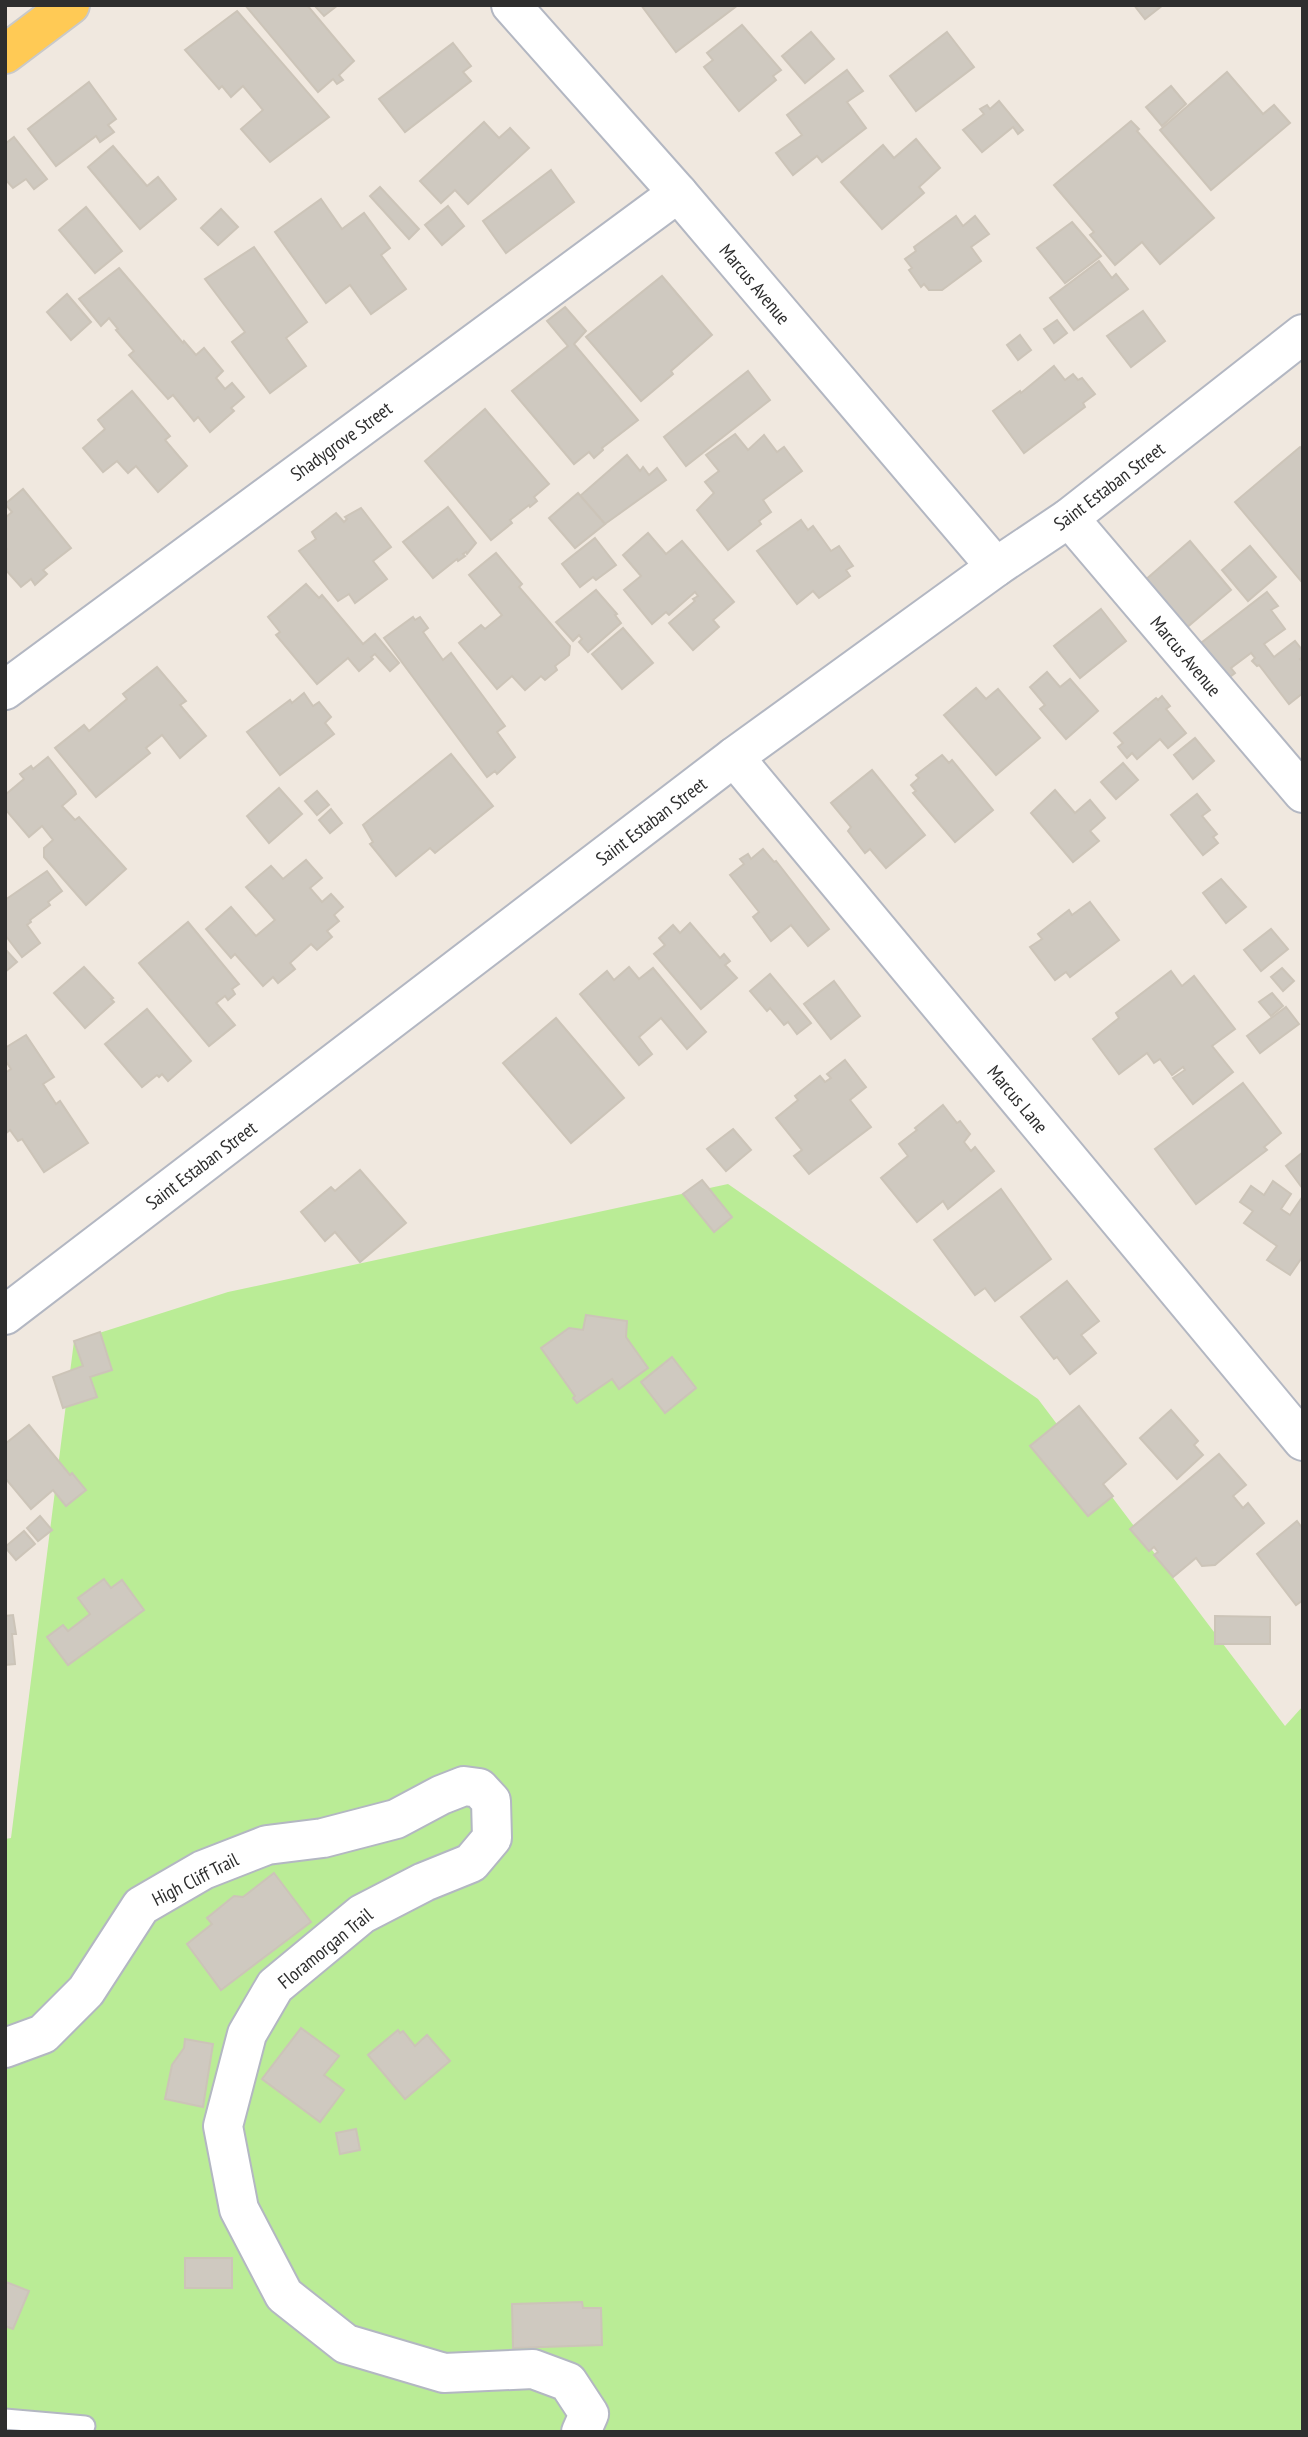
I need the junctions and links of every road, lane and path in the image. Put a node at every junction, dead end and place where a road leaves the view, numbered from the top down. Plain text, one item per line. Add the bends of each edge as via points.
1 (70, 5) edge
2 (511, 5) edge
3 (5, 54) edge
4 (678, 193) junction
5 (1303, 334) edge
6 (1069, 518) junction
7 (996, 567) junction
8 (5, 690) edge
9 (734, 757) junction
10 (1303, 793) edge
11 (5, 1315) edge
12 (1303, 1441) edge
13 (441, 1795) joint
14 (5, 2048) edge
15 (5, 2419) edge
16 (85, 2426) dead end
17 (581, 2432) edge

1 - 3 main road
2 - 4 street, Marcus Avenue
4 - 7 street, Marcus Avenue
4 - 8 street, Shadygrove Street
5 - 6 street, Saint Estaban Street
6 - 7 street, Saint Estaban Street
6 - 10 street, Marcus Avenue
7 - 9 street, Saint Estaban Street
9 - 11 street, Saint Estaban Street
9 - 12 street, Marcus Lane
13 - 14 street, High Cliff Trail via 396,1819 323,1838 267,1845 203,1870 142,1906 86,1991 43,2034
13 - 17 street, Floramorgan Trail via 464,1786 480,1788 491,1801 492,1838 471,1863 362,1914 275,1986 247,2034 223,2126 239,2208 284,2295 346,2344 444,2374 533,2369 568,2382 589,2414
15 - 16 lane

